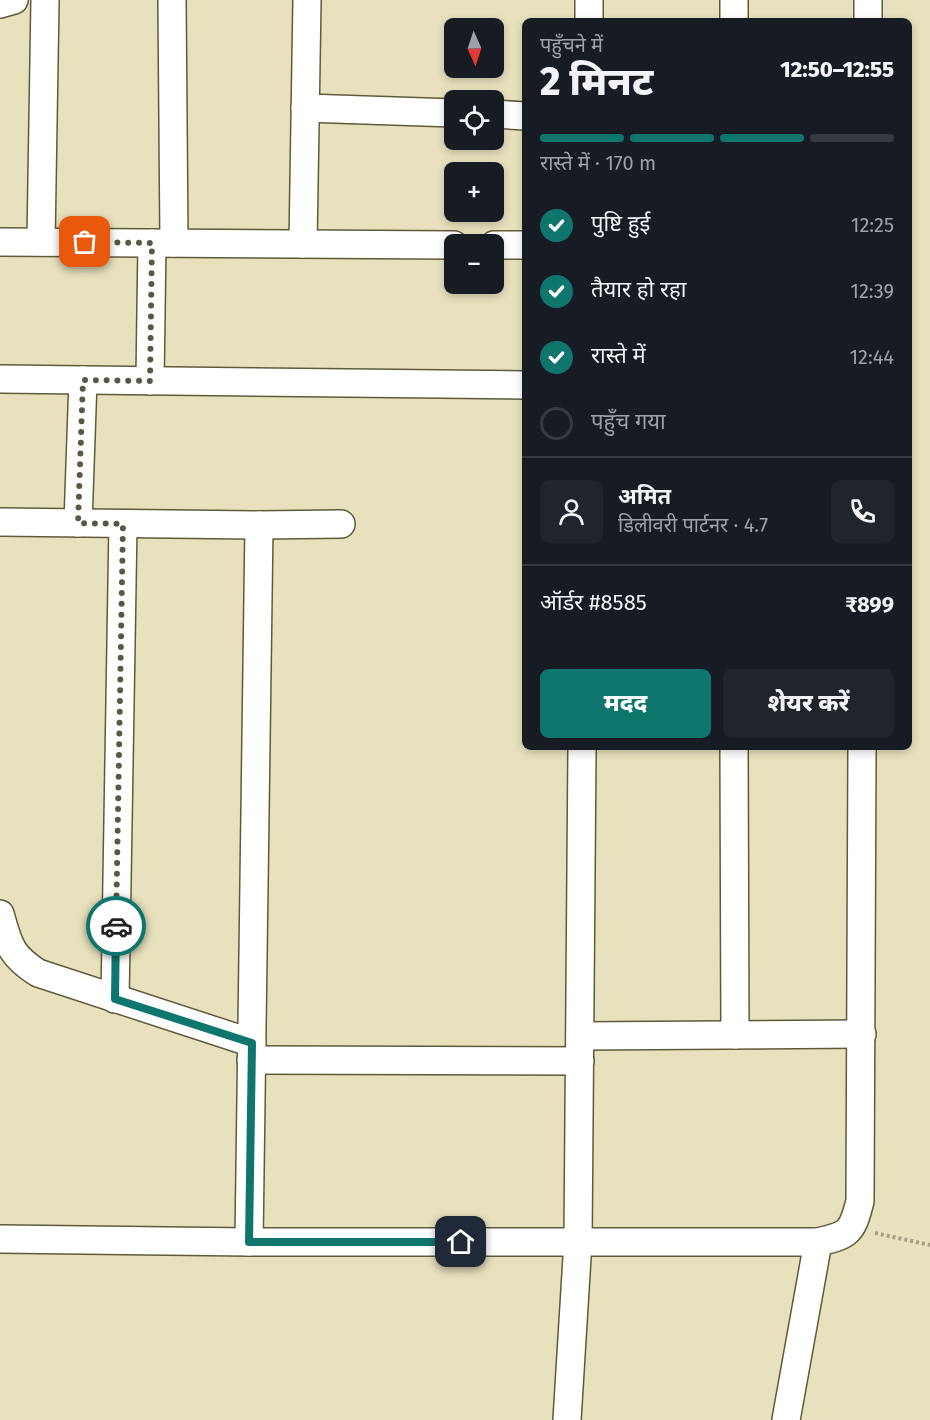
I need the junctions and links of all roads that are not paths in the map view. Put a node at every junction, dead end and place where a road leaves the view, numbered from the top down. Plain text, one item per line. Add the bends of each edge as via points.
1 (14, 0) edge
2 (45, 0) edge
3 (172, 0) edge
4 (307, 0) edge
5 (589, 0) edge
6 (734, 0) edge
7 (868, 0) edge
8 (0, 4) edge
9 (589, 18) edge
10 (734, 18) edge
11 (868, 18) edge
12 (305, 108) junction
13 (444, 113) edge
14 (504, 115) edge
15 (522, 116) edge
16 (0, 242) edge
17 (41, 242) junction
18 (163, 243) junction
19 (303, 244) junction
20 (444, 245) edge
21 (504, 245) edge
22 (522, 245) edge
23 (0, 379) edge
24 (83, 380) junction
25 (150, 381) junction
26 (522, 385) edge
27 (0, 522) edge
28 (78, 523) junction
29 (123, 524) junction
30 (341, 524) dead end
31 (259, 525) junction
32 (582, 750) edge
33 (734, 750) edge
34 (862, 750) edge
35 (0, 914) edge
36 (115, 999) junction
37 (862, 1034) junction
38 (735, 1035) junction
39 (580, 1048) junction
40 (252, 1051) junction
41 (0, 1239) edge
42 (578, 1241) junction
43 (249, 1242) junction
44 (818, 1242) junction
45 (567, 1420) edge
46 (786, 1420) edge

1 - 8 street
2 - 17 street
3 - 18 street
4 - 12 street
5 - 9 street
6 - 10 street
7 - 11 street
12 - 13 street
12 - 19 street
14 - 15 street
16 - 17 street
17 - 18 street
18 - 19 street
18 - 25 street
19 - 20 street
21 - 22 street
23 - 24 street
24 - 25 street
24 - 28 street
25 - 26 street
27 - 28 street
28 - 29 street
29 - 31 street
29 - 36 street
30 - 31 street
31 - 40 street
32 - 39 street
33 - 38 street
34 - 37 street
35 - 36 street via 19,961 38,973
36 - 40 street
37 - 38 street
37 - 44 street via 860,1201 854,1224 842,1237
38 - 39 street
39 - 40 street
39 - 42 street
40 - 43 street
41 - 43 street
42 - 43 street
42 - 44 street
42 - 45 street
44 - 46 street

